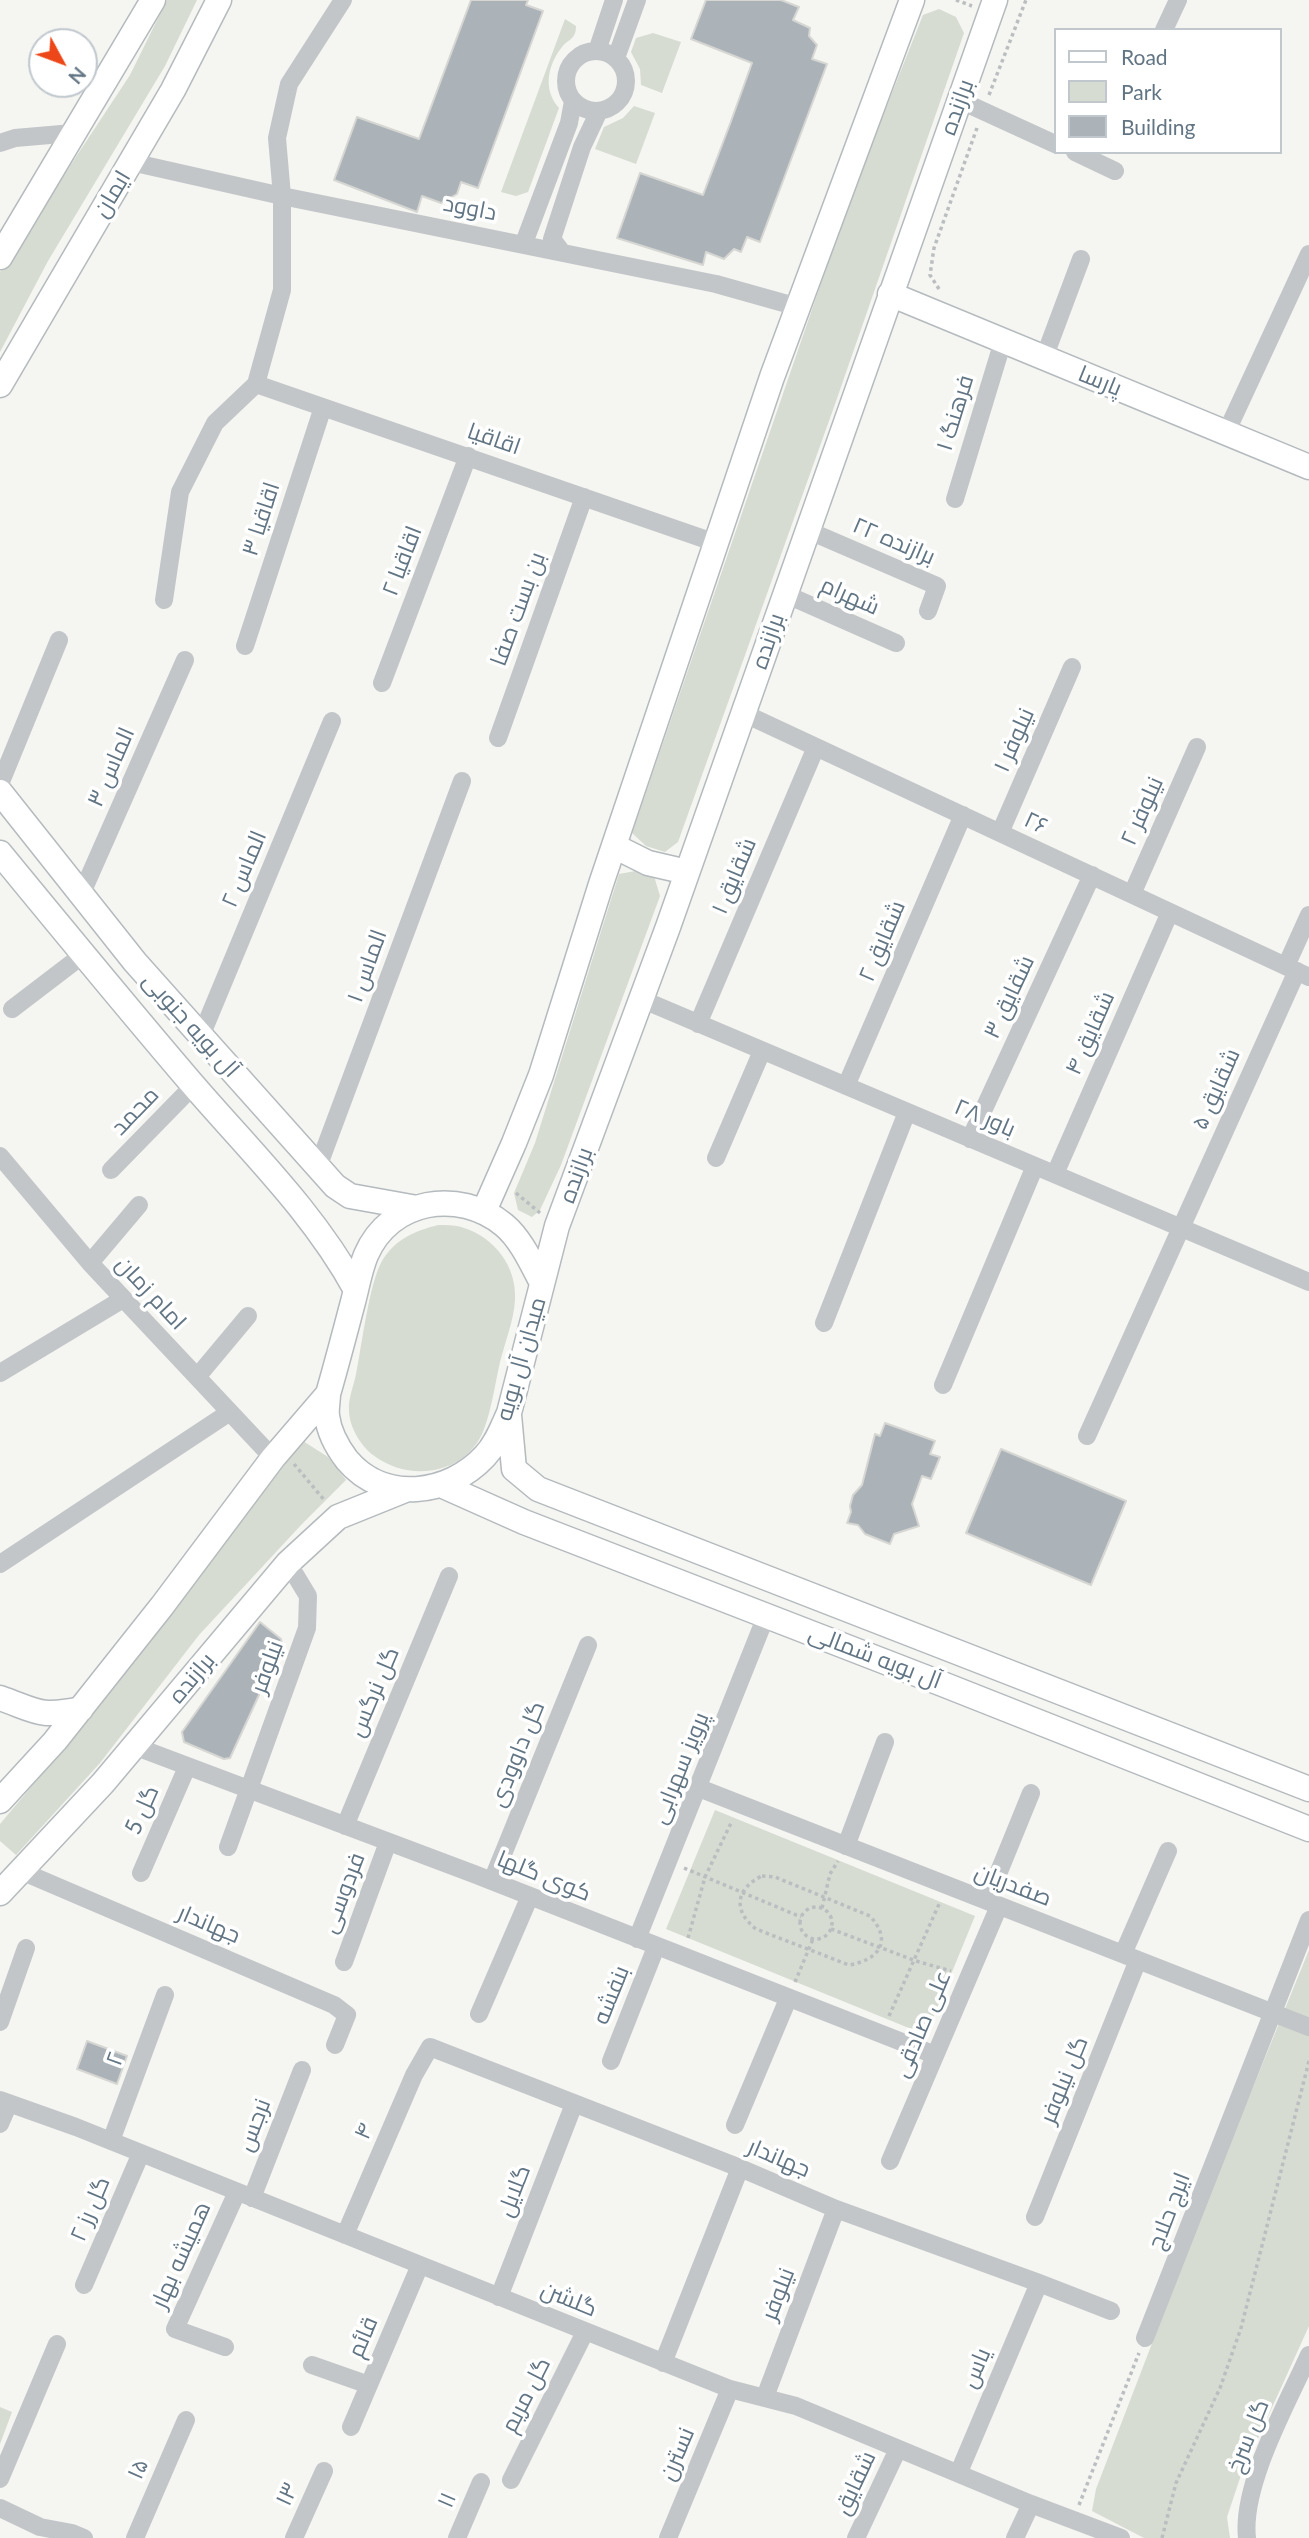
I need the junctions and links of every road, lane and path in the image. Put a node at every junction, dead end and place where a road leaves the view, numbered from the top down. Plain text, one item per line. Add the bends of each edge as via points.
1 (153, 0) edge
2 (219, 0) edge
3 (343, 0) edge
4 (614, 0) edge
5 (637, 0) edge
6 (912, 0) edge
7 (995, 0) edge
8 (1026, 0) edge
9 (1173, 2) edge
10 (1165, 28) edge
11 (597, 51) junction
12 (616, 58) junction
13 (959, 100) junction
14 (573, 101) junction
15 (599, 111) junction
16 (983, 111) junction
17 (73, 133) junction
18 (0, 143) edge
19 (1054, 144) edge
20 (1078, 154) edge
21 (131, 162) junction
22 (1115, 171) dead end
23 (282, 196) junction
24 (524, 243) junction
25 (561, 251) junction
26 (1309, 254) edge
27 (0, 257) edge
28 (1081, 260) dead end
29 (890, 295) junction
30 (945, 295) dead end
31 (798, 307) junction
32 (1003, 341) junction
33 (1044, 358) junction
34 (256, 384) junction
35 (0, 385) edge
36 (323, 407) junction
37 (1226, 433) junction
38 (468, 456) junction
39 (1309, 467) edge
40 (584, 497) junction
41 (955, 499) dead end
42 (807, 530) junction
43 (716, 543) junction
44 (785, 594) junction
45 (164, 600) dead end
46 (928, 611) dead end
47 (59, 640) dead end
48 (896, 643) dead end
49 (244, 646) dead end
50 (186, 660) dead end
51 (1072, 667) dead end
52 (382, 683) dead end
53 (743, 713) junction
54 (332, 721) dead end
55 (498, 738) dead end
56 (816, 747) junction
57 (1197, 747) dead end
58 (462, 781) dead end
59 (0, 784) edge
60 (0, 792) edge
61 (963, 815) junction
62 (1000, 833) junction
63 (614, 846) junction
64 (0, 853) edge
65 (687, 872) junction
66 (1092, 876) junction
67 (81, 894) junction
68 (1132, 894) junction
69 (1170, 912) junction
70 (1309, 915) edge
71 (85, 954) junction
72 (1297, 971) edge
73 (641, 999) junction
74 (12, 1009) dead end
75 (698, 1024) junction
76 (201, 1036) junction
77 (762, 1051) junction
78 (194, 1085) junction
79 (846, 1086) junction
80 (906, 1112) junction
81 (970, 1139) junction
82 (716, 1158) dead end
83 (1035, 1166) junction
84 (4, 1167) edge
85 (318, 1167) junction
86 (111, 1170) dead end
87 (1055, 1174) junction
88 (498, 1179) junction
89 (139, 1205) dead end
90 (417, 1208) junction
91 (484, 1211) junction
92 (557, 1226) junction
93 (1180, 1227) junction
94 (90, 1263) junction
95 (1309, 1282) edge
96 (542, 1283) junction
97 (356, 1290) junction
98 (123, 1299) junction
99 (248, 1316) dead end
100 (824, 1324) dead end
101 (0, 1373) edge
102 (197, 1377) junction
103 (943, 1385) dead end
104 (328, 1394) junction
105 (229, 1412) junction
106 (509, 1413) junction
107 (1087, 1436) dead end
108 (277, 1453) junction
109 (441, 1485) junction
110 (405, 1490) junction
111 (338, 1517) junction
112 (288, 1563) junction
113 (0, 1564) edge
114 (449, 1576) dead end
115 (766, 1616) junction
116 (588, 1645) dead end
117 (1077, 1697) junction
118 (0, 1698) edge
119 (80, 1709) junction
120 (1060, 1730) junction
121 (885, 1742) dead end
122 (134, 1746) junction
123 (187, 1767) junction
124 (699, 1788) junction
125 (248, 1789) junction
126 (1309, 1789) edge
127 (1031, 1793) dead end
128 (0, 1801) edge
129 (740, 1805) junction
130 (345, 1826) junction
131 (1309, 1829) edge
132 (388, 1842) junction
133 (846, 1846) junction
134 (228, 1847) dead end
135 (1168, 1851) dead end
136 (669, 1860) junction
137 (10, 1867) edge
138 (141, 1873) dead end
139 (705, 1878) junction
140 (492, 1881) junction
141 (947, 1886) junction
142 (0, 1893) edge
143 (742, 1893) junction
144 (530, 1896) junction
145 (826, 1897) junction
146 (993, 1903) junction
147 (822, 1908) junction
148 (801, 1917) junction
149 (1309, 1920) edge
150 (831, 1929) junction
151 (637, 1939) junction
152 (813, 1939) junction
153 (656, 1947) junction
154 (26, 1948) dead end
155 (880, 1948) junction
156 (809, 1950) junction
157 (682, 1957) junction
158 (1130, 1957) junction
159 (916, 1961) junction
160 (344, 1962) dead end
161 (969, 1976) junction
162 (165, 1995) dead end
163 (789, 1999) junction
164 (1273, 2013) junction
165 (479, 2014) dead end
166 (0, 2022) edge
167 (1309, 2027) edge
168 (881, 2034) junction
169 (335, 2045) dead end
170 (430, 2047) joint
171 (935, 2055) junction
172 (611, 2061) dead end
173 (1309, 2061) edge
174 (302, 2070) dead end
175 (5, 2101) edge
176 (574, 2104) junction
177 (0, 2124) edge
178 (735, 2125) dead end
179 (111, 2141) junction
180 (141, 2153) junction
181 (890, 2161) dead end
182 (740, 2168) junction
183 (245, 2195) junction
184 (836, 2209) junction
185 (1035, 2217) dead end
186 (345, 2235) junction
187 (420, 2265) junction
188 (1039, 2283) junction
189 (84, 2285) dead end
190 (499, 2297) junction
191 (1111, 2311) dead end
192 (585, 2332) junction
193 (1145, 2338) joint
194 (57, 2344) dead end
195 (225, 2347) dead end
196 (1309, 2355) edge
197 (663, 2363) junction
198 (312, 2365) dead end
199 (369, 2385) junction
200 (730, 2389) junction
201 (765, 2397) junction
202 (186, 2420) dead end
203 (351, 2427) dead end
204 (898, 2449) junction
205 (324, 2471) dead end
206 (959, 2472) junction
207 (0, 2479) edge
208 (511, 2480) dead end
209 (481, 2482) dead end
210 (1031, 2504) junction
211 (0, 2508) edge
212 (1073, 2519) junction
213 (41, 2534) edge
214 (84, 2538) edge
215 (135, 2538) edge
216 (294, 2538) edge
217 (457, 2538) edge
218 (668, 2538) edge
219 (856, 2538) edge
220 (1015, 2538) edge
221 (1121, 2538) edge
222 (1162, 2538) edge
223 (1247, 2538) edge

1 - 17 main road
2 - 21 main road, ایمان
3 - 23 street via 289,84 277,138
4 - 11 street
5 - 12 street
6 - 31 main road
7 - 13 main road, برازنده
8 - 16 path
9 - 10 street
11 - 12 street
11 - 14 street via 570,65 566,83
12 - 15 street via 626,86 617,103
13 - 16 street
13 - 29 main road, برازنده
14 - 15 street
14 - 24 street
15 - 25 street via 582,147 552,239
16 - 19 street
16 - 30 path via 933,248 930,275
17 - 18 street
17 - 27 main road
20 - 22 street
21 - 23 street, داوود
21 - 35 main road, ایمان
23 - 24 street, داوود
23 - 34 street via 282,290
24 - 25 street, داوود
25 - 31 street, داوود via 716,284
26 - 37 street
28 - 33 street
29 - 32 main road, پارسا
29 - 42 main road, برازنده
31 - 43 main road
32 - 33 main road, پارسا
32 - 41 street, فرهنگ ۱
33 - 37 main road, پارسا
34 - 36 street, اقاقیا
34 - 45 street via 215,423 180,492
36 - 38 street, اقاقیا
36 - 49 street, اقاقیا ۳
37 - 39 main road, پارسا
38 - 40 street, اقاقیا
38 - 52 street, اقاقیا ۲
40 - 43 street, اقاقیا
40 - 55 street, بن بست صفا
42 - 44 main road, برازنده
42 - 46 street, برازنده ۲۲ via 937,586
43 - 63 main road
44 - 48 street, شهرام
44 - 53 main road, برازنده
47 - 59 street
50 - 67 street, الماس ۳
51 - 62 street, نیلوفر ۱
53 - 56 street, ۲۶
53 - 65 main road, برازنده
54 - 76 street, الماس ۲
56 - 61 street, ۲۶
56 - 75 street, شقایق ۱
57 - 68 street, نیلوفر ۲
58 - 85 street, الماس ۱
60 - 67 main road, آل بویه جنوبی
61 - 62 street, ۲۶
61 - 79 street, شقایق ۲
62 - 66 street, ۲۶
63 - 65 main road via 648,863
63 - 88 main road via 541,1075
64 - 71 main road, آل بویه جنوبی
65 - 73 main road, برازنده
66 - 68 street, ۲۶
66 - 81 street, شقایق ۳
67 - 76 main road, آل بویه جنوبی
68 - 69 street, ۲۶
69 - 72 street, ۲۶
69 - 87 street, شقایق ۴
70 - 72 street, شقایق ۵
71 - 74 street
71 - 78 main road, آل بویه جنوبی
72 - 93 street, شقایق ۵
73 - 75 street, باور ۲۸
73 - 92 main road, برازنده
75 - 77 street, باور ۲۸
76 - 85 main road, آل بویه جنوبی
77 - 79 street, باور ۲۸
77 - 82 street
78 - 86 street, محمد
78 - 97 main road, آل بویه جنوبی via 306,1213
79 - 80 street, باور ۲۸
80 - 81 street, باور ۲۸
80 - 100 street
81 - 83 street, باور ۲۸
83 - 87 street, باور ۲۸
83 - 103 street
84 - 94 street, امام زمان
85 - 90 main road, آل بویه جنوبی via 350,1196
87 - 93 street, باور ۲۸
88 - 91 main road
88 - 92 path
89 - 94 street
90 - 91 main road, میدان آل بویه via 458,1203
90 - 97 main road, میدان آل بویه via 381,1231 366,1255
91 - 96 main road, میدان آل بویه via 507,1227
92 - 96 main road, برازنده
93 - 95 street, باور ۲۸
93 - 107 street, شقایق ۵
94 - 98 street, امام زمان
96 - 106 main road, میدان آل بویه
97 - 104 main road, میدان آل بویه
98 - 101 street
98 - 102 street, امام زمان
99 - 102 street
102 - 105 street, امام زمان
104 - 108 main road
104 - 110 main road, میدان آل بویه via 327,1416 341,1452 368,1478
105 - 108 street, امام زمان
105 - 113 street
106 - 109 main road, میدان آل بویه via 484,1457
106 - 117 main road, آل بویه شمالی via 514,1469 538,1489
108 - 111 path
108 - 119 main road
109 - 110 main road, میدان آل بویه
109 - 115 main road, آل بویه شمالی
110 - 111 main road, برازنده
111 - 112 main road, برازنده
112 - 122 main road, برازنده
112 - 125 street, نیلوفر via 308,1596 307,1628
114 - 130 street, گل نرگس
115 - 120 main road, آل بویه شمالی
115 - 124 street, پرویز سهرابی
116 - 140 street, گل داوودی
117 - 120 main road
117 - 126 main road, آل بویه شمالی
118 - 119 main road via 30,1711 55,1715
119 - 128 main road
120 - 131 main road, آل بویه شمالی
121 - 133 street
122 - 123 street, کوی گلها
122 - 137 main road, برازنده via 103,1783
123 - 125 street, کوی گلها
123 - 138 street, گل 5
124 - 129 street, صفدریان
124 - 136 street, پرویز سهرابی
125 - 130 street, کوی گلها
125 - 134 street
127 - 146 street, علی صادقی
129 - 133 street, صفدریان
129 - 139 path
130 - 132 street, کوی گلها
132 - 140 street, کوی گلها
132 - 160 street, فردوسی
133 - 141 street, صفدریان
133 - 145 path via 830,1874
135 - 158 street, گل نیلوفر
136 - 139 path
136 - 151 street, پرویز سهرابی
137 - 142 main road, برازنده
137 - 169 street, جهاندار via 334,2004 347,2015
139 - 143 path
139 - 157 path
140 - 144 street, کوی گلها
141 - 146 street, صفدریان
141 - 159 path
143 - 145 path via 762,1876
143 - 148 path
143 - 156 path via 744,1919 756,1929
144 - 151 street, کوی گلها
144 - 165 street
145 - 147 path
145 - 155 path via 870,1916 882,1936
146 - 158 street, صفدریان
146 - 161 street, علی صادقی
147 - 148 path via 812,1908
147 - 150 path via 830,1915
148 - 152 path via 804,1933
149 - 164 street, ایرج حلاج
150 - 152 path via 824,1937
150 - 155 path
151 - 153 street, کوی گلها
152 - 156 path
153 - 157 street, کوی گلها
153 - 172 street, بنفشه
154 - 166 street
155 - 156 path via 863,1963 849,1965
155 - 159 path
156 - 163 path
157 - 163 street, کوی گلها
158 - 164 street, صفدریان
158 - 185 street, گل نیلوفر
159 - 161 path
159 - 168 path
161 - 171 street, علی صادقی
162 - 179 street, ۲
163 - 168 street, کوی گلها
163 - 178 street
164 - 167 street, صفدریان
164 - 193 street, ایرج حلاج
168 - 171 street, کوی گلها
170 - 176 street, جهاندار
170 - 186 street, ۴
171 - 181 street, علی صادقی
173 - 222 path via 1241,2328 1220,2388 1179,2476
174 - 183 street, نرجس
175 - 177 street
175 - 179 street, گلشن
176 - 182 street, جهاندار
176 - 190 street, گلایل
179 - 180 street, گلشن
180 - 183 street, گلشن
180 - 189 street, گل رز ۲
182 - 184 street, جهاندار
182 - 197 street
183 - 186 street, گلشن
183 - 195 street, همیشه بهار via 175,2329
184 - 188 street, جهاندار
184 - 201 street, نیلوفر
186 - 187 street, گلشن
187 - 190 street, گلشن
187 - 199 street, قائم
188 - 191 street, جهاندار
188 - 206 street, یاس
190 - 192 street, گلشن
192 - 197 street, گلشن
192 - 208 street, گل مریم
193 - 212 path
194 - 207 street
196 - 223 street, گل سرخ via 1256,2476 1245,2521
197 - 200 street, گلشن
198 - 199 street
199 - 203 street, قائم
200 - 201 street, گلشن
200 - 218 street, نسترن
201 - 204 street, گلشن
202 - 215 street, ۱۵
204 - 206 street, گلشن
204 - 219 street, شقایق
205 - 216 street, ۱۳
206 - 210 street, گلشن
209 - 217 street, ۱۱
210 - 212 street, گلشن
210 - 220 street
211 - 213 street
212 - 221 street, گلشن
213 - 214 street via 72,2533

